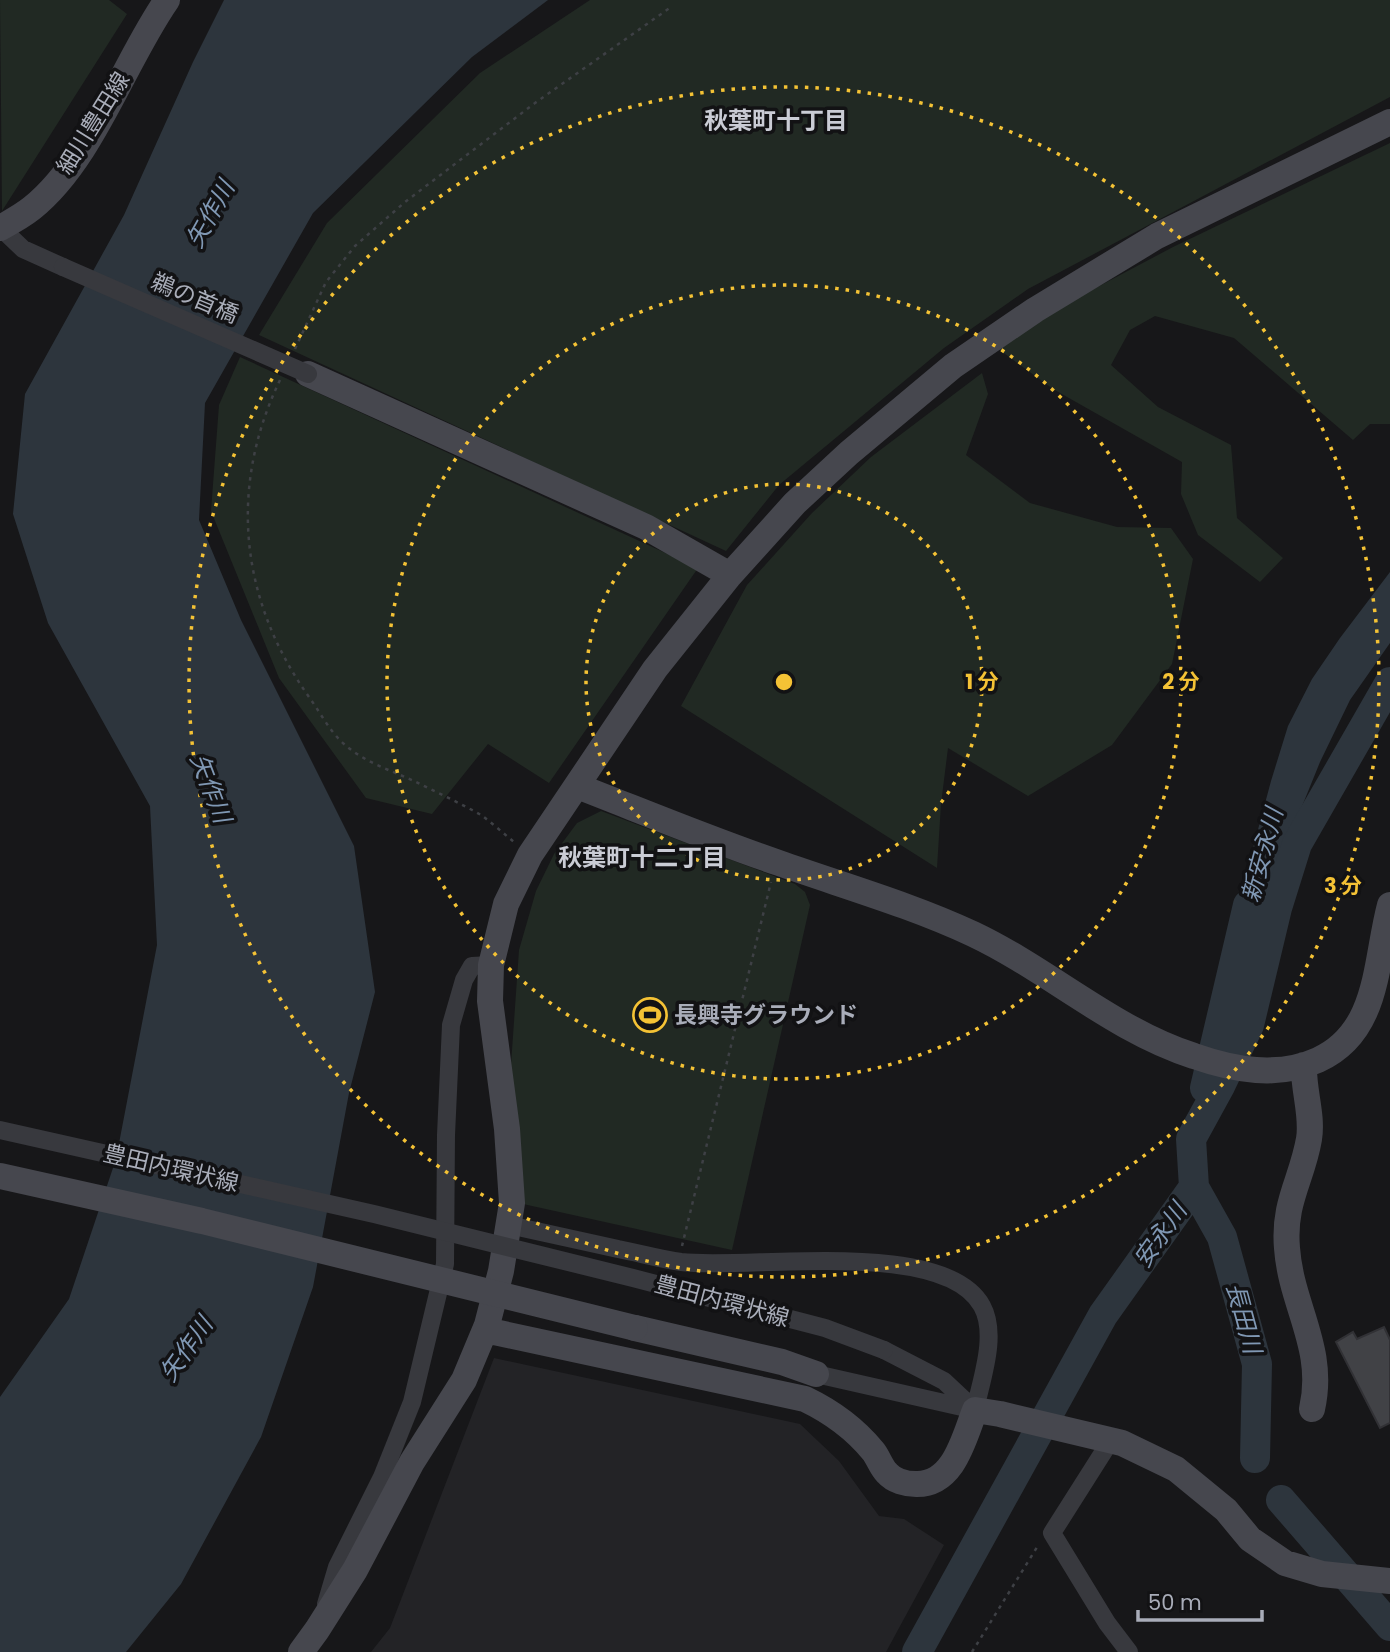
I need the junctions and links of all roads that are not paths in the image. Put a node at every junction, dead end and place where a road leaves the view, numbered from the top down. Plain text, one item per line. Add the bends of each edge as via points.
1 (164, 1) edge
2 (1390, 122) edge
3 (1, 228) edge
4 (308, 374) joint
5 (730, 575) junction
6 (577, 786) junction
7 (1390, 905) edge
8 (491, 965) junction
9 (1304, 1065) junction
10 (0, 1130) edge
11 (0, 1176) edge
12 (509, 1225) junction
13 (485, 1330) junction
14 (816, 1374) joint
15 (1312, 1409) dead end
16 (975, 1410) junction
17 (1099, 1438) junction
18 (1390, 1581) edge
19 (317, 1630) junction
20 (301, 1652) edge
21 (1129, 1652) edge

1 - 3 street, 細川豊田線 via 63,175 33,207
2 - 5 street via 1157,236 1024,317 953,366 849,453 795,503
3 - 4 street, 鵜の首橋, bridge via 23,249
4 - 5 street via 646,527
5 - 6 street via 655,669
6 - 8 street via 530,855 506,904
6 - 9 street via 973,934 1128,1027 1195,1056 1246,1069
7 - 9 street via 1374,992 1362,1019 1331,1054
8 - 12 street via 493,1034 512,1185
8 - 19 street via 472,966 451,1025 445,1264 412,1402 337,1567
9 - 15 street via 1310,1137 1286,1221 1290,1272 1312,1345
10 - 16 street, 豊田内環状線, bridge via 374,1213 825,1328 884,1350 944,1381
11 - 14 street, 豊田内環状線, bridge via 202,1221
12 - 13 street
12 - 16 street via 678,1262 727,1265 849,1259 940,1276 967,1288 982,1305 988,1322
13 - 16 street via 805,1399 860,1438 887,1474 903,1483 927,1484 948,1471
13 - 19 street via 464,1381 411,1462 355,1570
14 - 16 street
16 - 17 street
17 - 18 street via 1122,1443 1176,1469 1226,1510 1250,1539 1285,1563 1322,1574
17 - 21 street via 1052,1533
19 - 20 street

